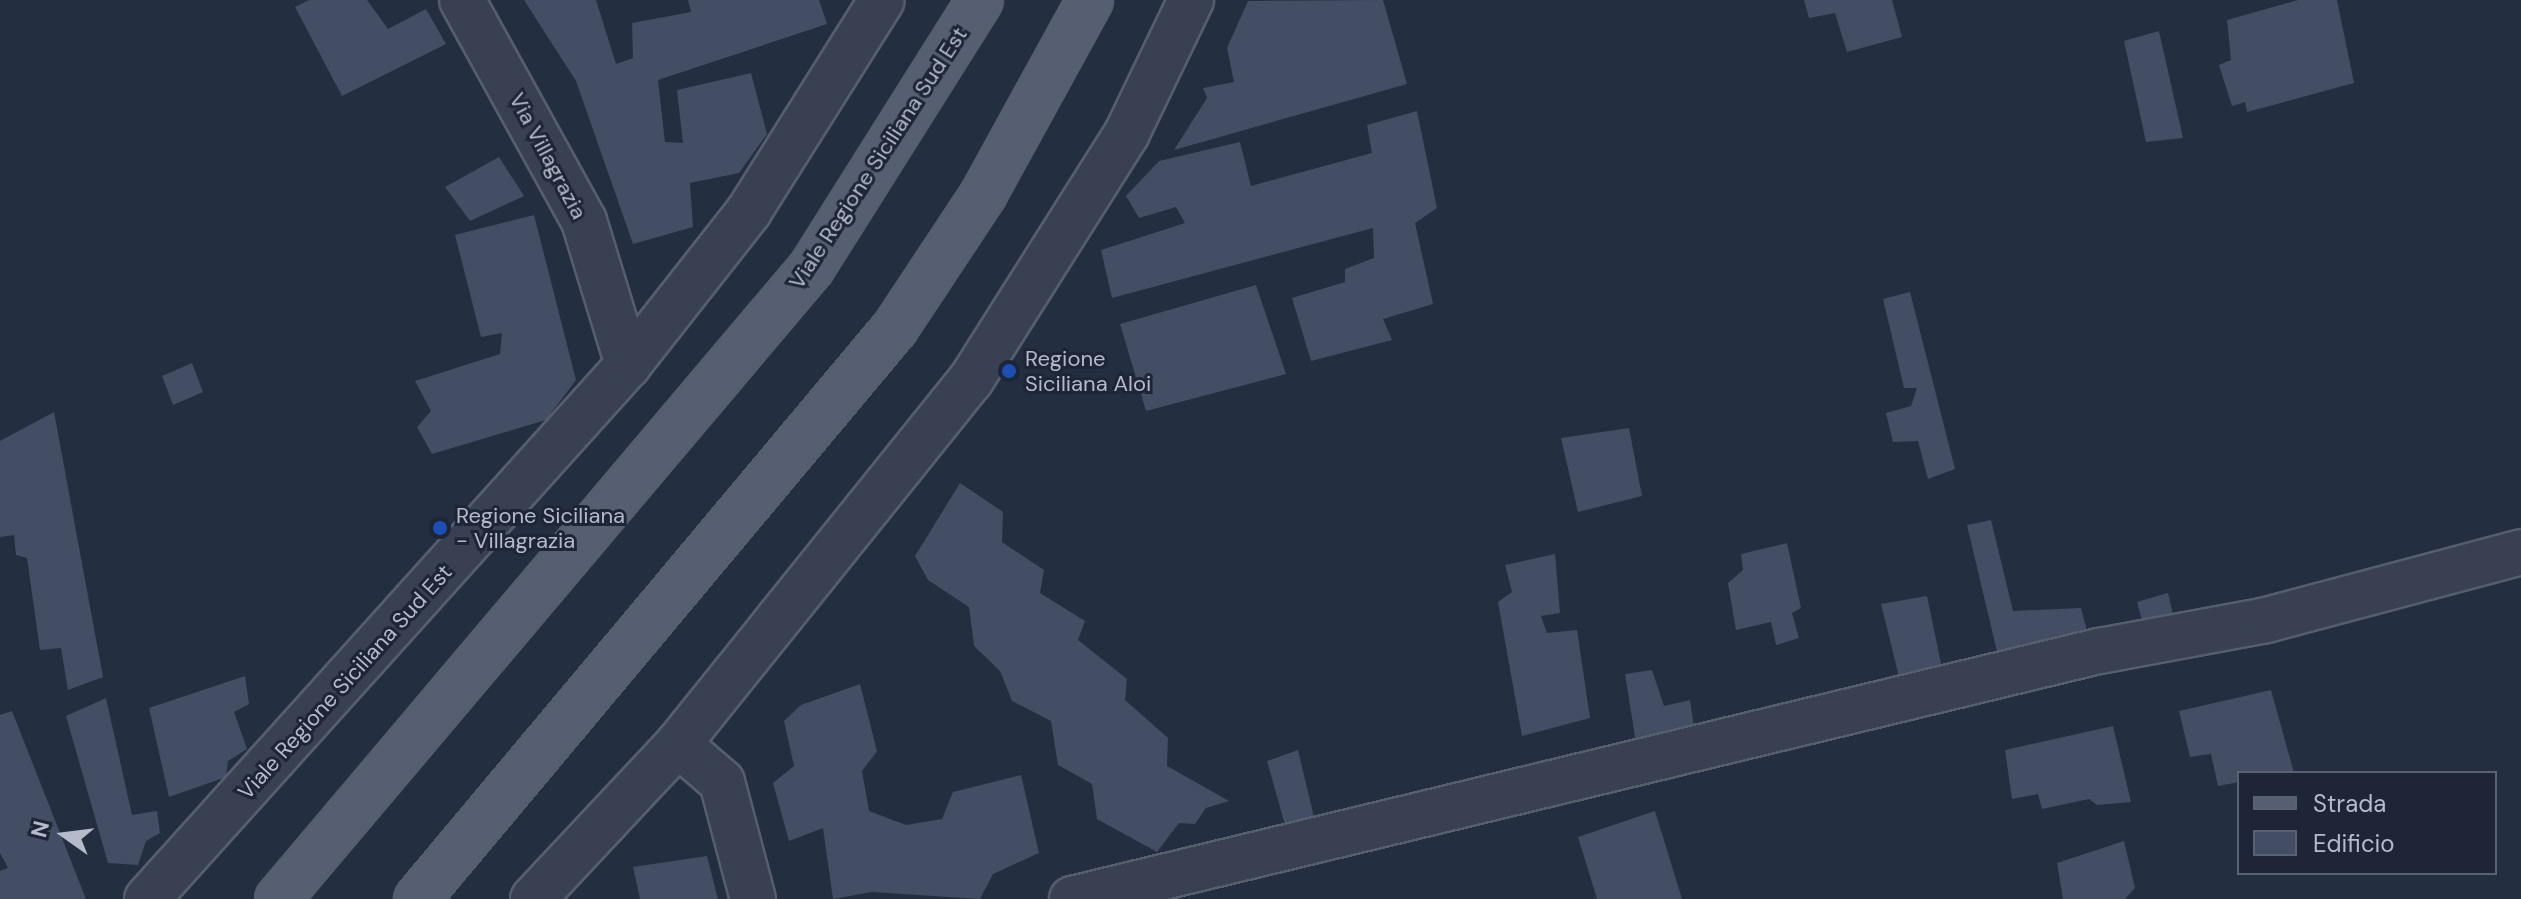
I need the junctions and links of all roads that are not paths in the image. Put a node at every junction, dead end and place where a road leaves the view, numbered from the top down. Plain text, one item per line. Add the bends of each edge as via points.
1 (462, 0) edge
2 (882, 0) edge
3 (980, 0) edge
4 (1090, 0) edge
5 (1191, 0) edge
6 (628, 365) junction
7 (2521, 552) edge
8 (678, 744) junction
9 (147, 899) edge
10 (278, 899) edge
11 (417, 899) edge
12 (533, 899) edge
13 (753, 899) edge
14 (1072, 899) edge

1 - 6 street, Via Villagrazia via 584,221
2 - 6 street, Viale Regione Siciliana Sud Est via 749,211
3 - 10 main road, Viale Regione Siciliana Sud Est via 812,267
4 - 11 main road via 983,195 895,328
5 - 8 street via 1127,133 971,380
6 - 9 street, Viale Regione Siciliana Sud Est
7 - 14 street via 2266,620 2099,651
8 - 12 street
8 - 13 street via 722,782

